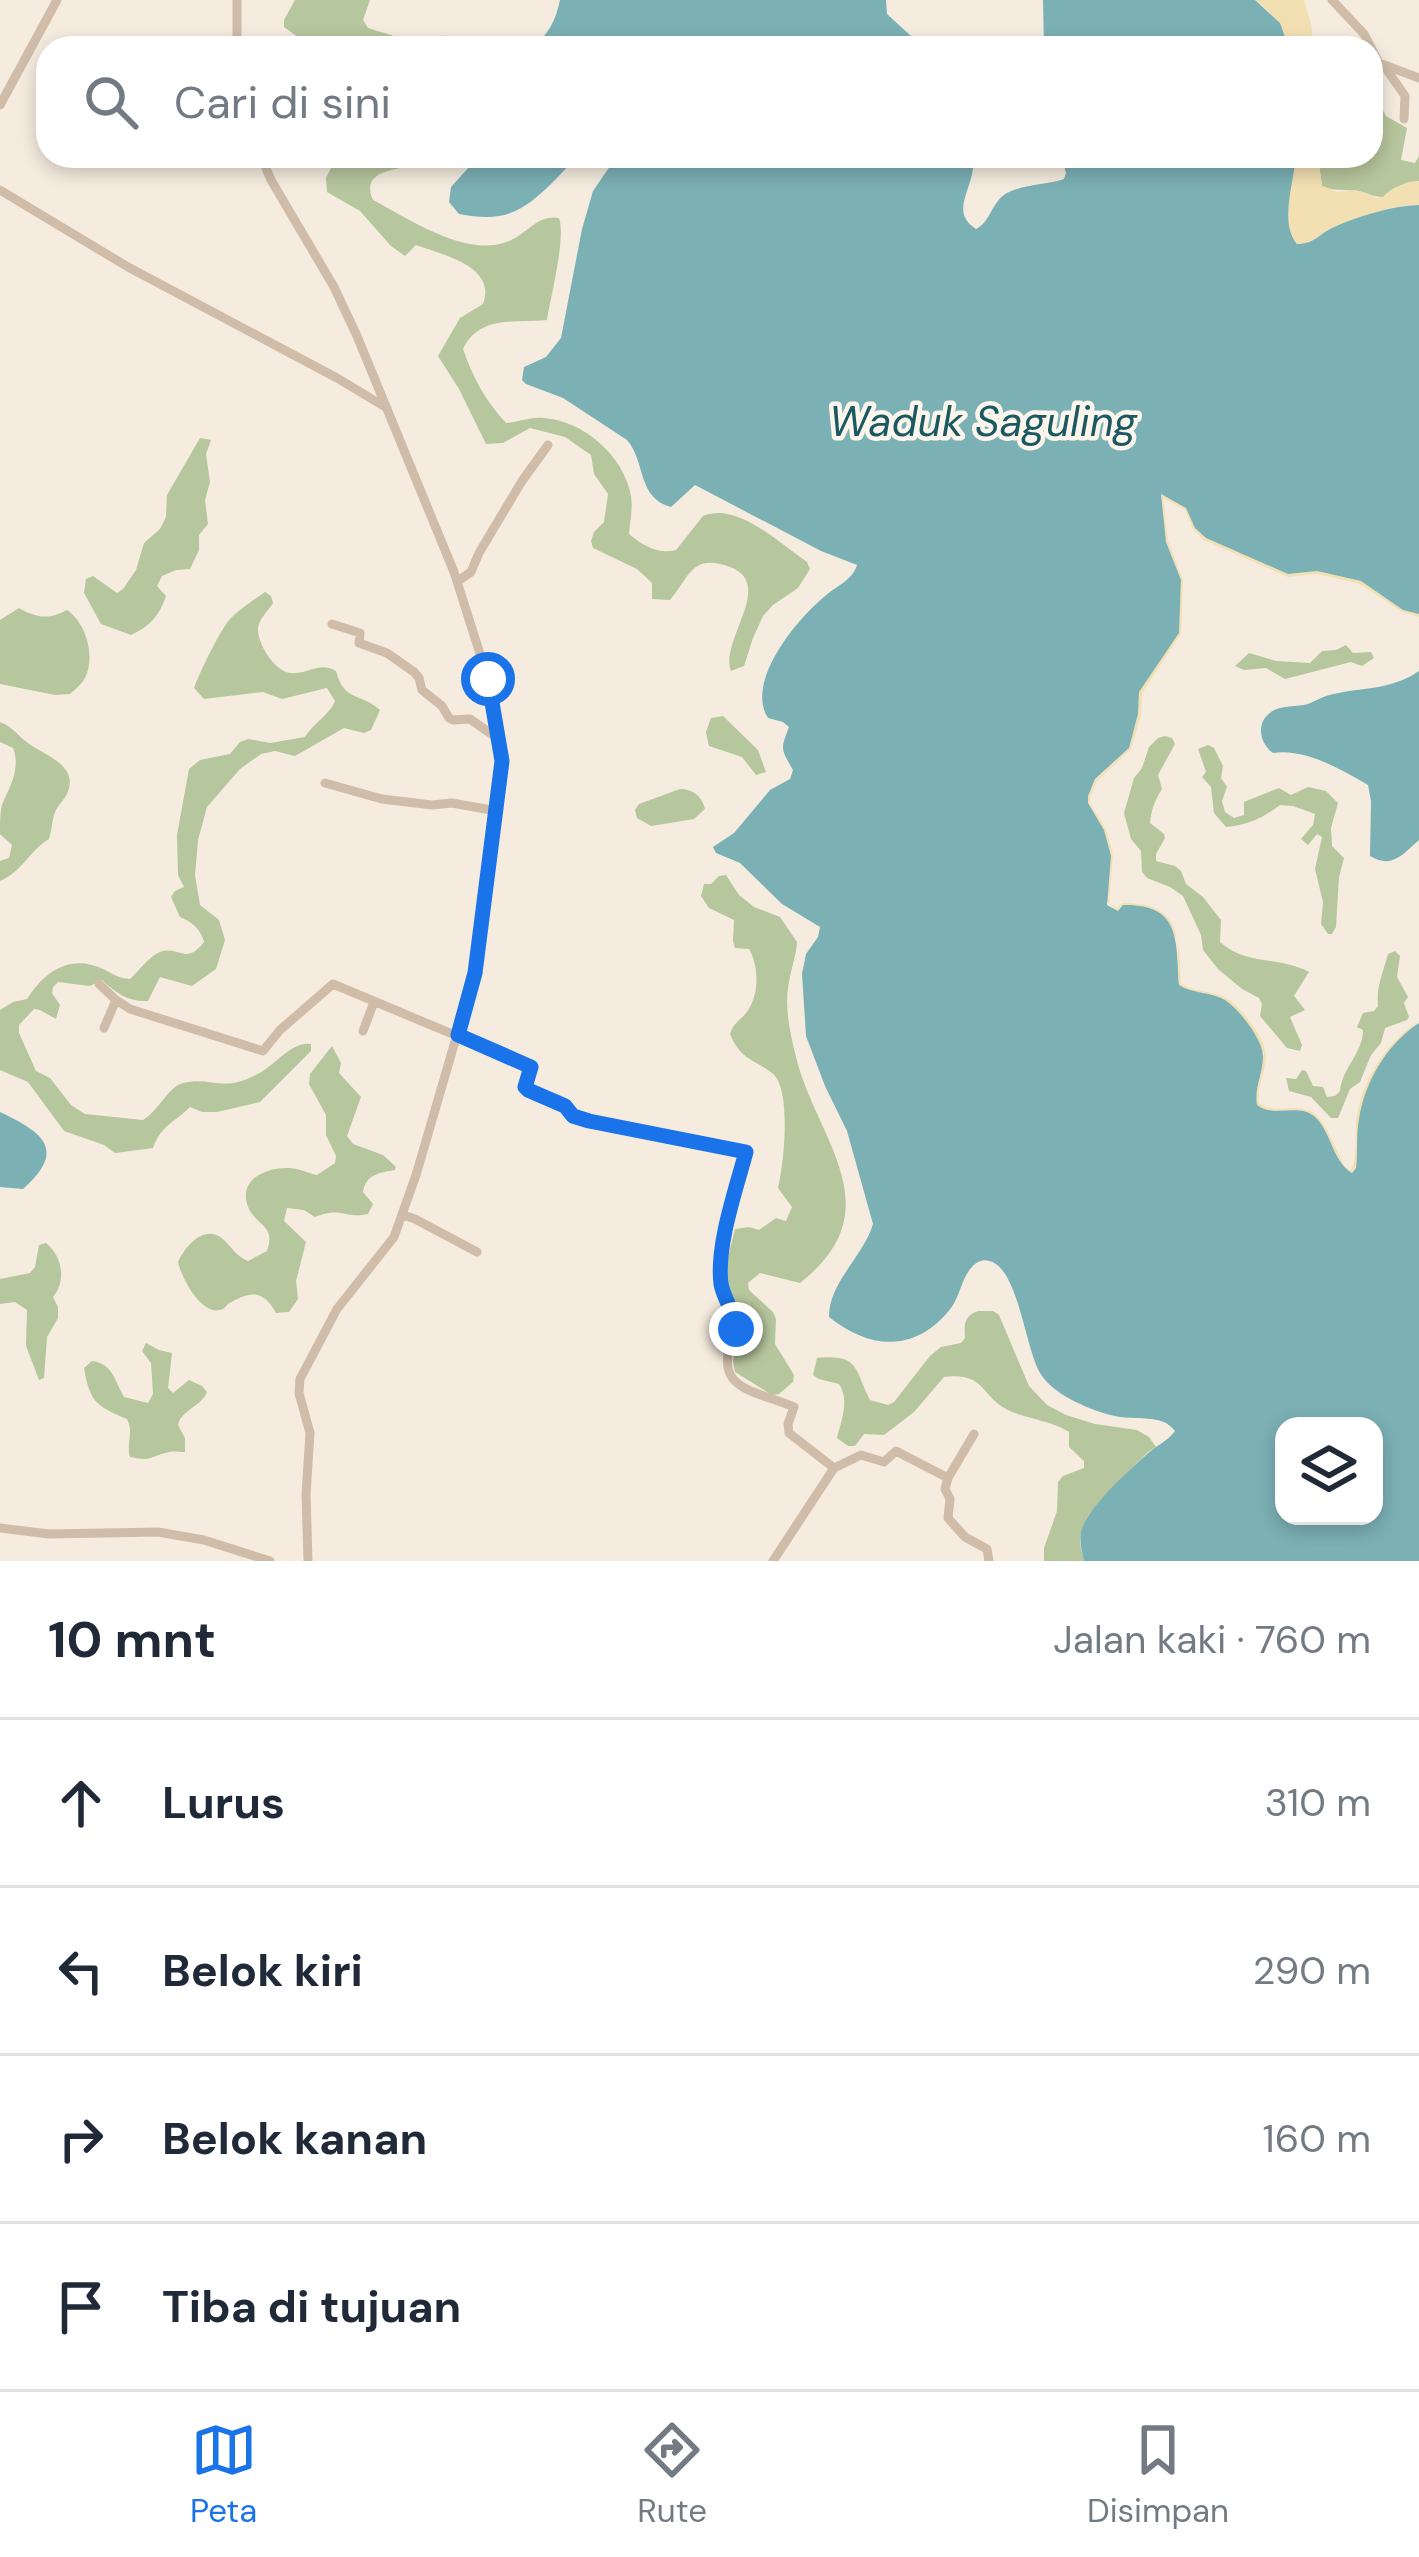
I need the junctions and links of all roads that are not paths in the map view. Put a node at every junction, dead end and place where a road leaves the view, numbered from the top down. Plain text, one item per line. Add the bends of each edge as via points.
1 (57, 0) edge
2 (237, 0) edge
3 (1332, 0) edge
4 (37, 36) edge
5 (237, 36) edge
6 (1365, 36) edge
7 (36, 39) edge
8 (1385, 67) joint
9 (1419, 79) edge
10 (0, 105) edge
11 (1403, 119) dead end
12 (266, 168) edge
13 (0, 190) edge
14 (388, 409) junction
15 (548, 445) dead end
16 (458, 581) junction
17 (332, 624) dead end
18 (500, 740) junction
19 (325, 783) dead end
20 (497, 811) junction
21 (99, 984) dead end
22 (116, 1000) junction
23 (374, 1002) junction
24 (104, 1028) dead end
25 (363, 1031) dead end
26 (458, 1035) junction
27 (403, 1215) junction
28 (477, 1252) dead end
29 (974, 1434) dead end
30 (834, 1468) junction
31 (949, 1478) junction
32 (0, 1528) edge
33 (254, 1559) edge
34 (270, 1561) edge
35 (308, 1561) edge
36 (773, 1561) edge
37 (989, 1561) edge

1 - 4 street
2 - 5 street
3 - 6 street
7 - 10 street
8 - 9 street
8 - 11 street via 1405,96
12 - 14 street via 334,287
13 - 14 street
14 - 16 street
15 - 16 street
16 - 18 street
17 - 18 street via 360,633 359,643 414,672 448,718 470,719
18 - 20 street
19 - 20 street via 382,799
20 - 26 street via 475,973
21 - 22 street
22 - 23 street via 263,1051 333,984
22 - 24 street
23 - 25 street
23 - 26 street
26 - 27 street
26 - 30 street via 531,1067 525,1087 573,1116 746,1152 721,1262 736,1321 730,1374 737,1386 794,1407 789,1433
27 - 28 street
27 - 35 street via 300,1379 310,1433
29 - 31 street
30 - 31 street via 862,1455 884,1462 896,1451
30 - 36 street
31 - 37 street via 948,1518 987,1549
32 - 33 street via 158,1532
33 - 34 street

